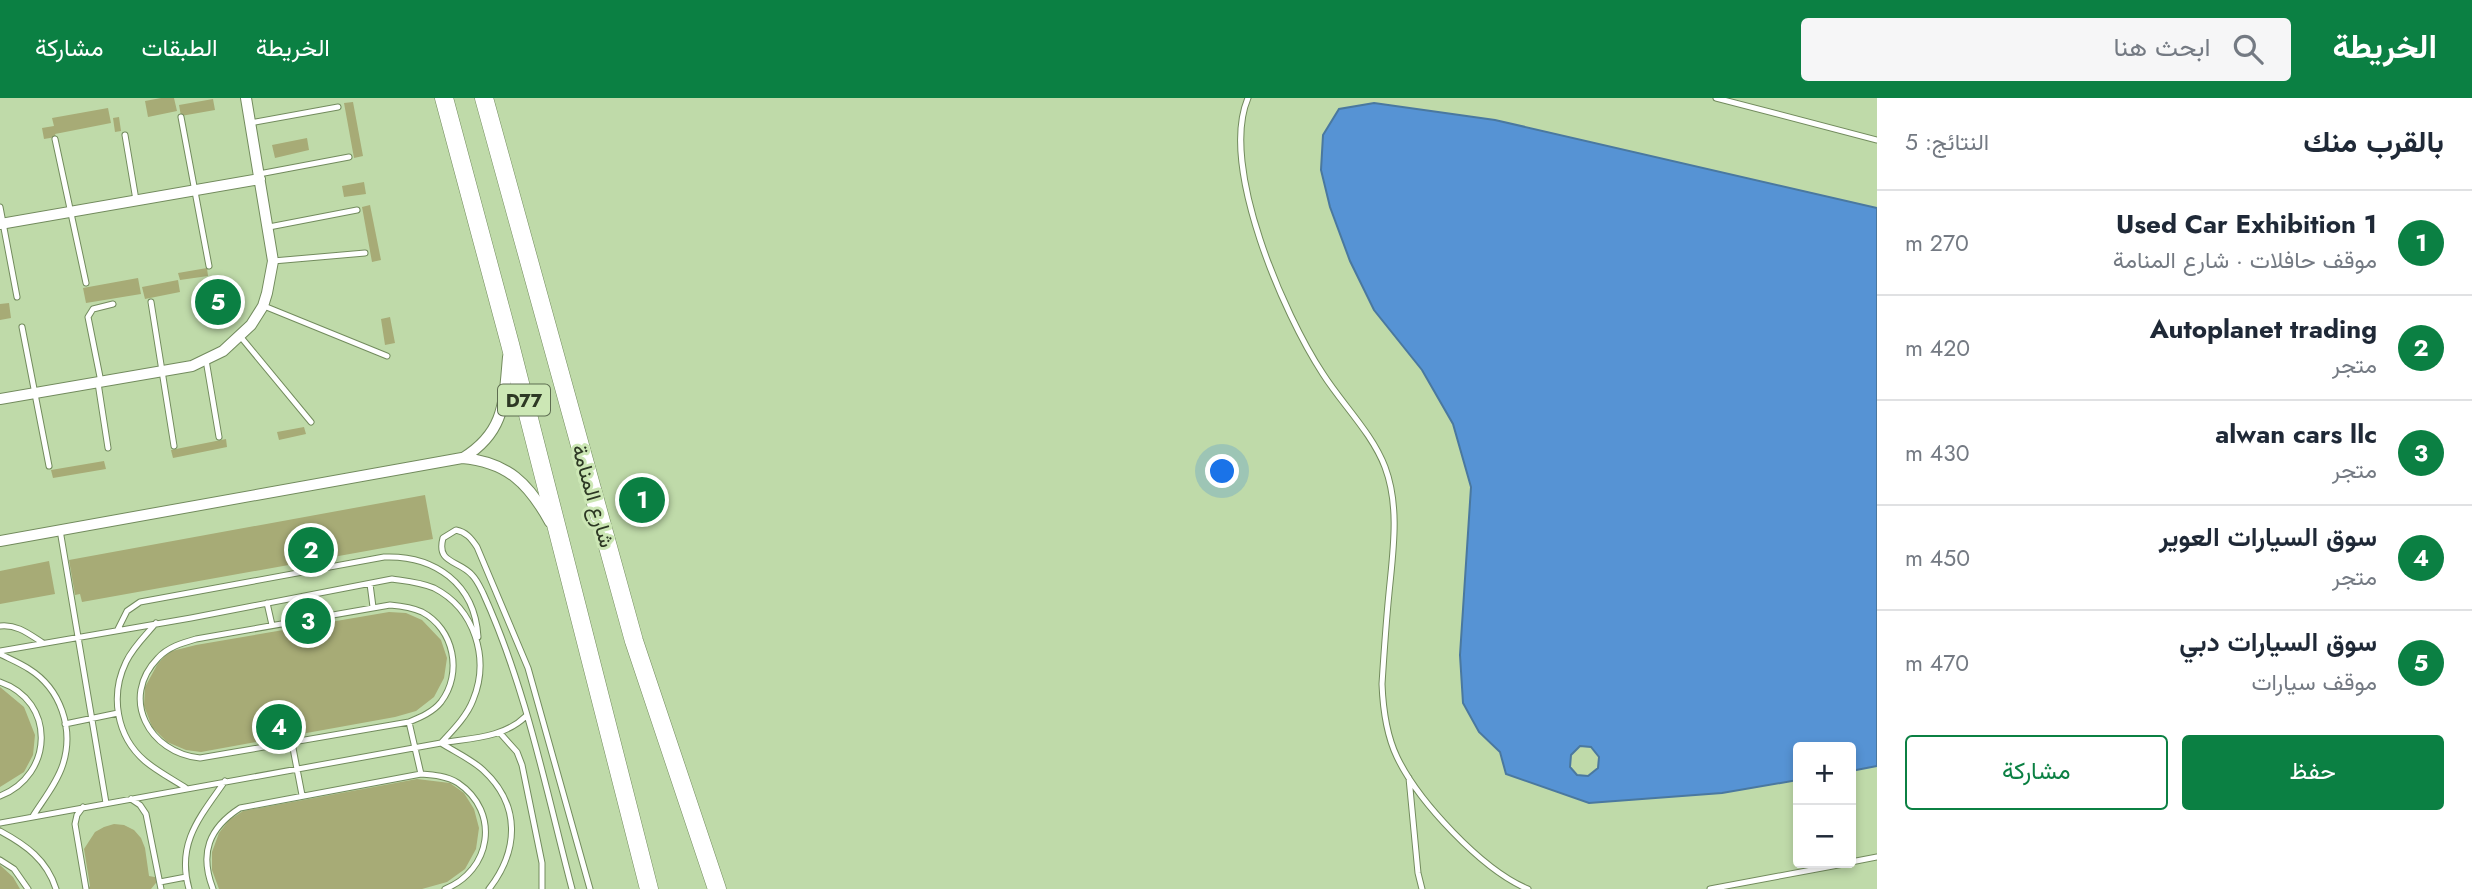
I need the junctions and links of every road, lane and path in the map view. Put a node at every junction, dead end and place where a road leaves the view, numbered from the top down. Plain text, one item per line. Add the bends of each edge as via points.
1 (246, 98) edge
2 (444, 98) edge
3 (484, 98) edge
4 (1248, 98) edge
5 (1716, 98) edge
6 (338, 107) dead end
7 (181, 117) dead end
8 (250, 123) junction
9 (125, 135) dead end
10 (55, 139) dead end
11 (1877, 140) edge
12 (349, 157) dead end
13 (260, 176) junction
14 (195, 190) junction
15 (136, 200) junction
16 (0, 207) edge
17 (357, 210) dead end
18 (70, 211) junction
19 (1, 223) edge
20 (269, 227) junction
21 (365, 253) dead end
22 (273, 261) junction
23 (209, 266) dead end
24 (86, 283) dead end
25 (17, 297) dead end
26 (151, 302) dead end
27 (113, 304) dead end
28 (263, 306) junction
29 (22, 327) dead end
30 (240, 336) junction
31 (510, 344) junction
32 (387, 356) dead end
33 (206, 360) junction
34 (162, 372) junction
35 (99, 383) junction
36 (35, 393) junction
37 (0, 399) edge
38 (311, 422) dead end
39 (219, 437) dead end
40 (173, 446) dead end
41 (108, 448) dead end
42 (462, 458) junction
43 (49, 466) dead end
44 (60, 530) junction
45 (558, 537) junction
46 (0, 541) edge
47 (370, 583) junction
48 (267, 603) junction
49 (373, 607) junction
50 (156, 623) junction
51 (272, 625) junction
52 (0, 626) edge
53 (118, 629) junction
54 (77, 637) junction
55 (43, 643) junction
56 (479, 643) junction
57 (0, 653) edge
58 (0, 682) edge
59 (118, 713) junction
60 (526, 716) junction
61 (91, 719) junction
62 (410, 723) junction
63 (65, 724) junction
64 (500, 733) junction
65 (441, 743) junction
66 (292, 744) junction
67 (415, 748) junction
68 (296, 768) junction
69 (421, 774) junction
70 (1409, 777) junction
71 (225, 781) junction
72 (186, 788) junction
73 (302, 795) junction
74 (0, 796) edge
75 (131, 798) junction
76 (106, 803) junction
77 (83, 807) junction
78 (33, 816) junction
79 (0, 823) edge
80 (0, 831) edge
81 (1877, 858) edge
82 (0, 860) edge
83 (1856, 862) edge
84 (1823, 868) edge
85 (186, 877) junction
86 (160, 886) edge
87 (28, 889) edge
88 (56, 889) edge
89 (86, 889) edge
90 (189, 889) edge
91 (213, 889) edge
92 (445, 889) edge
93 (489, 889) edge
94 (542, 889) edge
95 (572, 889) edge
96 (590, 889) edge
97 (649, 889) edge
98 (717, 889) edge
99 (1422, 889) edge
100 (1528, 889) edge
101 (1710, 889) edge

1 - 8 street
2 - 31 main road, شارع المنامة / D77
3 - 98 main road, شارع المنامة / D77 via 634,641
4 - 70 lane via 1240,137 1243,165 1272,272 1321,372 1384,465 1392,493 1383,708
5 - 11 lane
6 - 8 lane
7 - 14 lane
8 - 13 street
9 - 15 lane
10 - 18 lane
12 - 13 lane
13 - 14 street
13 - 20 street
14 - 15 street
14 - 23 lane
15 - 18 street
16 - 19 lane
17 - 20 lane
18 - 19 street
18 - 24 lane
19 - 25 lane
20 - 22 street
21 - 22 lane
22 - 28 street
26 - 34 lane
27 - 35 lane via 93,309 88,317
28 - 30 street
28 - 32 lane
29 - 36 lane
30 - 33 street
30 - 38 lane
31 - 42 street via 501,414 490,435
31 - 45 main road, شارع المنامة / D77
33 - 34 street
33 - 39 lane
34 - 35 street
34 - 40 lane
35 - 36 street
35 - 41 lane
36 - 37 street
36 - 43 lane
42 - 44 street
42 - 45 street via 485,462 516,477 539,502
44 - 46 street
44 - 54 lane
45 - 97 main road, شارع المنامة / D77
47 - 48 lane
47 - 49 lane
47 - 56 lane via 414,581 434,589 453,601
48 - 50 lane
48 - 51 lane
49 - 51 lane
49 - 62 lane via 407,606 423,613 442,630 452,653 449,688 428,714
50 - 53 lane
50 - 59 lane via 127,659 118,685
51 - 66 lane via 170,648 150,668 142,687 141,708 157,739 186,756 200,758
52 - 55 lane via 14,626
53 - 54 lane
53 - 56 lane via 127,611 141,602 402,556 437,567 451,578 472,608
54 - 55 lane
54 - 61 lane
55 - 57 lane
56 - 65 lane via 480,681 472,702
57 - 63 lane via 45,681 56,696
58 - 74 lane via 27,700 42,740 26,779
59 - 61 lane
59 - 72 lane via 132,747
60 - 64 lane
60 - 95 lane
60 - 96 lane via 513,666 478,584 473,575 442,553 448,532 462,531 471,538 519,643
61 - 63 lane
61 - 76 lane
62 - 66 lane
62 - 67 lane
63 - 78 lane via 63,766
64 - 65 lane
64 - 94 lane via 522,765 542,863
65 - 67 lane
65 - 93 lane via 481,768 505,798 512,836 509,856
66 - 68 lane
67 - 68 lane
67 - 69 lane
68 - 71 lane
68 - 73 lane
69 - 73 lane
69 - 92 lane via 457,782 470,792 485,821 483,853 475,867
70 - 99 lane
70 - 100 lane via 1472,849
71 - 72 lane
71 - 85 lane via 187,843
72 - 75 lane
73 - 91 lane via 240,808 224,818 207,851 206,870
75 - 76 lane
75 - 86 lane via 146,814
76 - 77 lane
77 - 78 lane
77 - 89 lane via 75,824
78 - 79 lane
80 - 88 lane via 34,853
81 - 83 lane
82 - 87 lane via 14,869
84 - 101 lane
85 - 86 lane
85 - 90 lane

